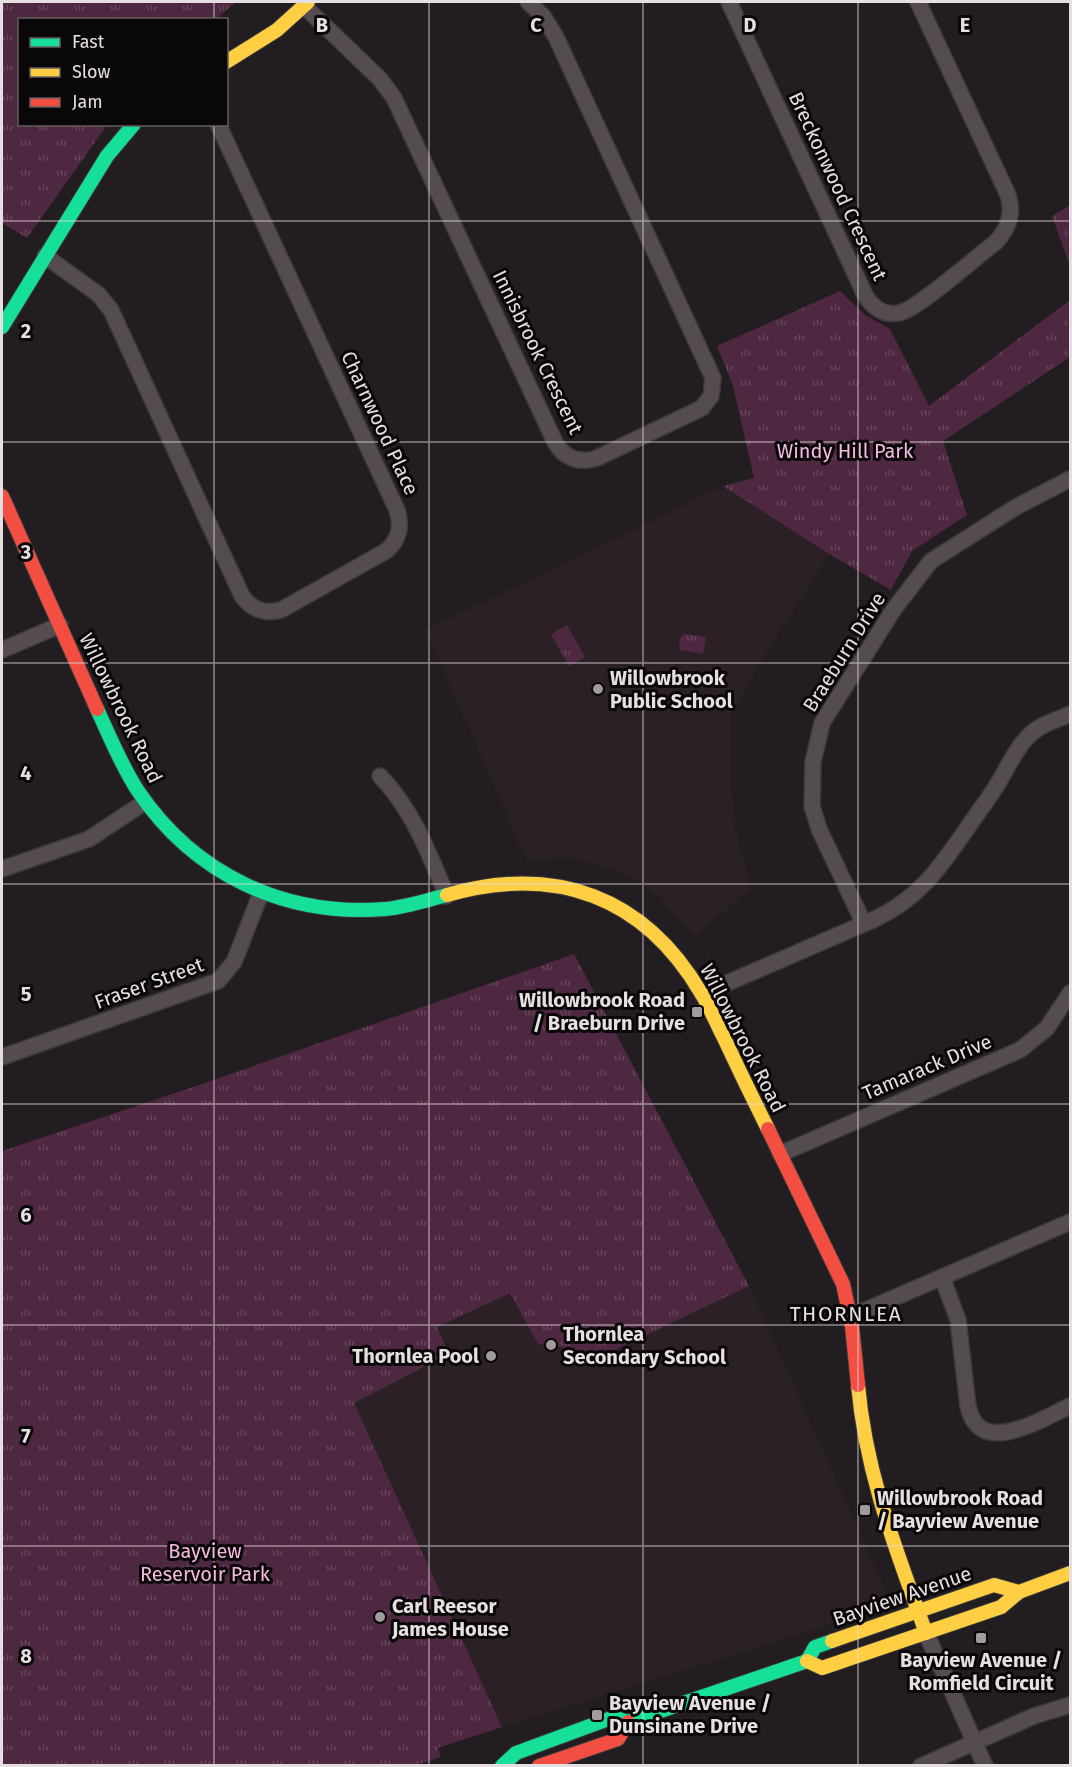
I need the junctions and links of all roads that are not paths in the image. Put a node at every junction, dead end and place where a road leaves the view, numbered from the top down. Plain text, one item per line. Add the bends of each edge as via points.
1 (528, 2) edge
2 (729, 2) edge
3 (918, 2) edge
4 (306, 4) edge
5 (228, 61) edge
6 (132, 126) edge
7 (219, 126) edge
8 (45, 256) junction
9 (2, 327) edge
10 (1071, 479) edge
11 (2, 496) edge
12 (60, 625) junction
13 (2, 650) edge
14 (1071, 714) edge
15 (380, 776) dead end
16 (144, 802) junction
17 (2, 869) edge
18 (261, 893) junction
19 (447, 896) junction
20 (864, 924) junction
21 (1071, 993) edge
22 (702, 994) junction
23 (2, 1057) edge
24 (780, 1154) junction
25 (1071, 1222) edge
26 (942, 1277) junction
27 (852, 1316) junction
28 (1071, 1406) edge
29 (1071, 1573) edge
30 (1019, 1592) junction
31 (918, 1611) junction
32 (926, 1633) junction
33 (807, 1661) junction
34 (1071, 1705) edge
35 (628, 1722) junction
36 (974, 1742) junction
37 (502, 1766) edge
38 (540, 1766) edge
39 (921, 1766) edge
40 (985, 1766) edge

1 - 4 street, Innisbrook Crescent via 556,37 713,378 711,396 702,408 585,461 567,456 555,442 394,98
2 - 3 street, Breckonwood Crescent via 865,295 876,309 894,314 912,308 996,242 1006,229 1011,212 1008,195
4 - 5 street via 276,30
6 - 8 street via 107,156
7 - 8 street, Charnwood Place via 397,510 399,534 386,551 281,610 259,611 246,602 111,310 98,294
8 - 9 street
10 - 20 street, Braeburn Drive via 1016,507 931,561 894,609 822,723 813,762 812,806
11 - 12 street, Willowbrook Road
12 - 13 street
12 - 16 street, Willowbrook Road via 117,753
14 - 20 street via 1037,729 1028,738 923,887 892,911
15 - 19 street via 419,830
16 - 17 street via 96,836
16 - 18 street, Willowbrook Road via 192,852
18 - 19 street, Willowbrook Road via 344,911 404,907
18 - 23 street, Fraser Street via 234,962 218,981
19 - 22 street, Willowbrook Road via 480,886 527,882 593,895 625,911 660,937 681,960
20 - 22 street
21 - 24 street, Tamarack Drive via 1047,1028 1020,1050
22 - 24 street, Willowbrook Road
24 - 27 street, Willowbrook Road via 837,1270
25 - 26 street
26 - 27 street
26 - 28 street via 958,1320 968,1406 977,1426 988,1432 1009,1432
27 - 31 street, Willowbrook Road via 867,1455
29 - 30 street, Bayview Avenue
30 - 31 street, Bayview Avenue via 994,1585
30 - 32 street, Bayview Avenue via 1001,1607
31 - 32 street, Willowbrook Road
31 - 33 street, Bayview Avenue via 815,1647
32 - 33 street, Bayview Avenue via 822,1668
32 - 36 street
33 - 35 street, Bayview Avenue
34 - 36 street
35 - 37 street, Bayview Avenue via 614,1717 516,1753
35 - 38 street, Bayview Avenue via 618,1738
36 - 39 street
36 - 40 street

